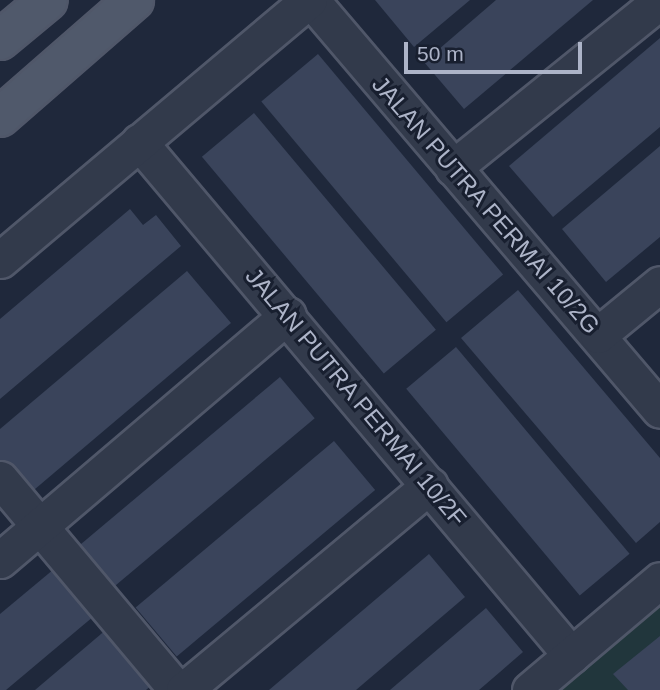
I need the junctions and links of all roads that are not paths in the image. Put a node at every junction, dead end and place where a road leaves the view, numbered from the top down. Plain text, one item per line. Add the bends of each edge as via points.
1 (48, 0) edge
2 (134, 0) edge
3 (310, 0) edge
4 (660, 1) edge
5 (0, 40) edge
6 (0, 117) edge
7 (139, 142) junction
8 (453, 168) junction
9 (0, 260) edge
10 (660, 284) edge
11 (288, 314) junction
12 (598, 335) junction
13 (660, 410) edge
14 (0, 479) edge
15 (430, 485) junction
16 (41, 525) junction
17 (0, 559) edge
18 (660, 580) edge
19 (571, 655) junction
20 (177, 690) edge
21 (184, 690) edge
22 (530, 690) edge

1 - 5 main road
2 - 6 main road
3 - 7 street
3 - 8 street, JALAN PUTRA PERMAI 10/2G
4 - 8 street
7 - 9 street
7 - 11 street, JALAN PUTRA PERMAI 10/2F
8 - 12 street, JALAN PUTRA PERMAI 10/2G
10 - 12 street
11 - 15 street, JALAN PUTRA PERMAI 10/2F
11 - 16 street
12 - 13 street, JALAN PUTRA PERMAI 10/2G
14 - 16 street
15 - 19 street, JALAN PUTRA PERMAI 10/2F
15 - 21 street
16 - 17 street
16 - 20 street
18 - 19 street
19 - 22 street

